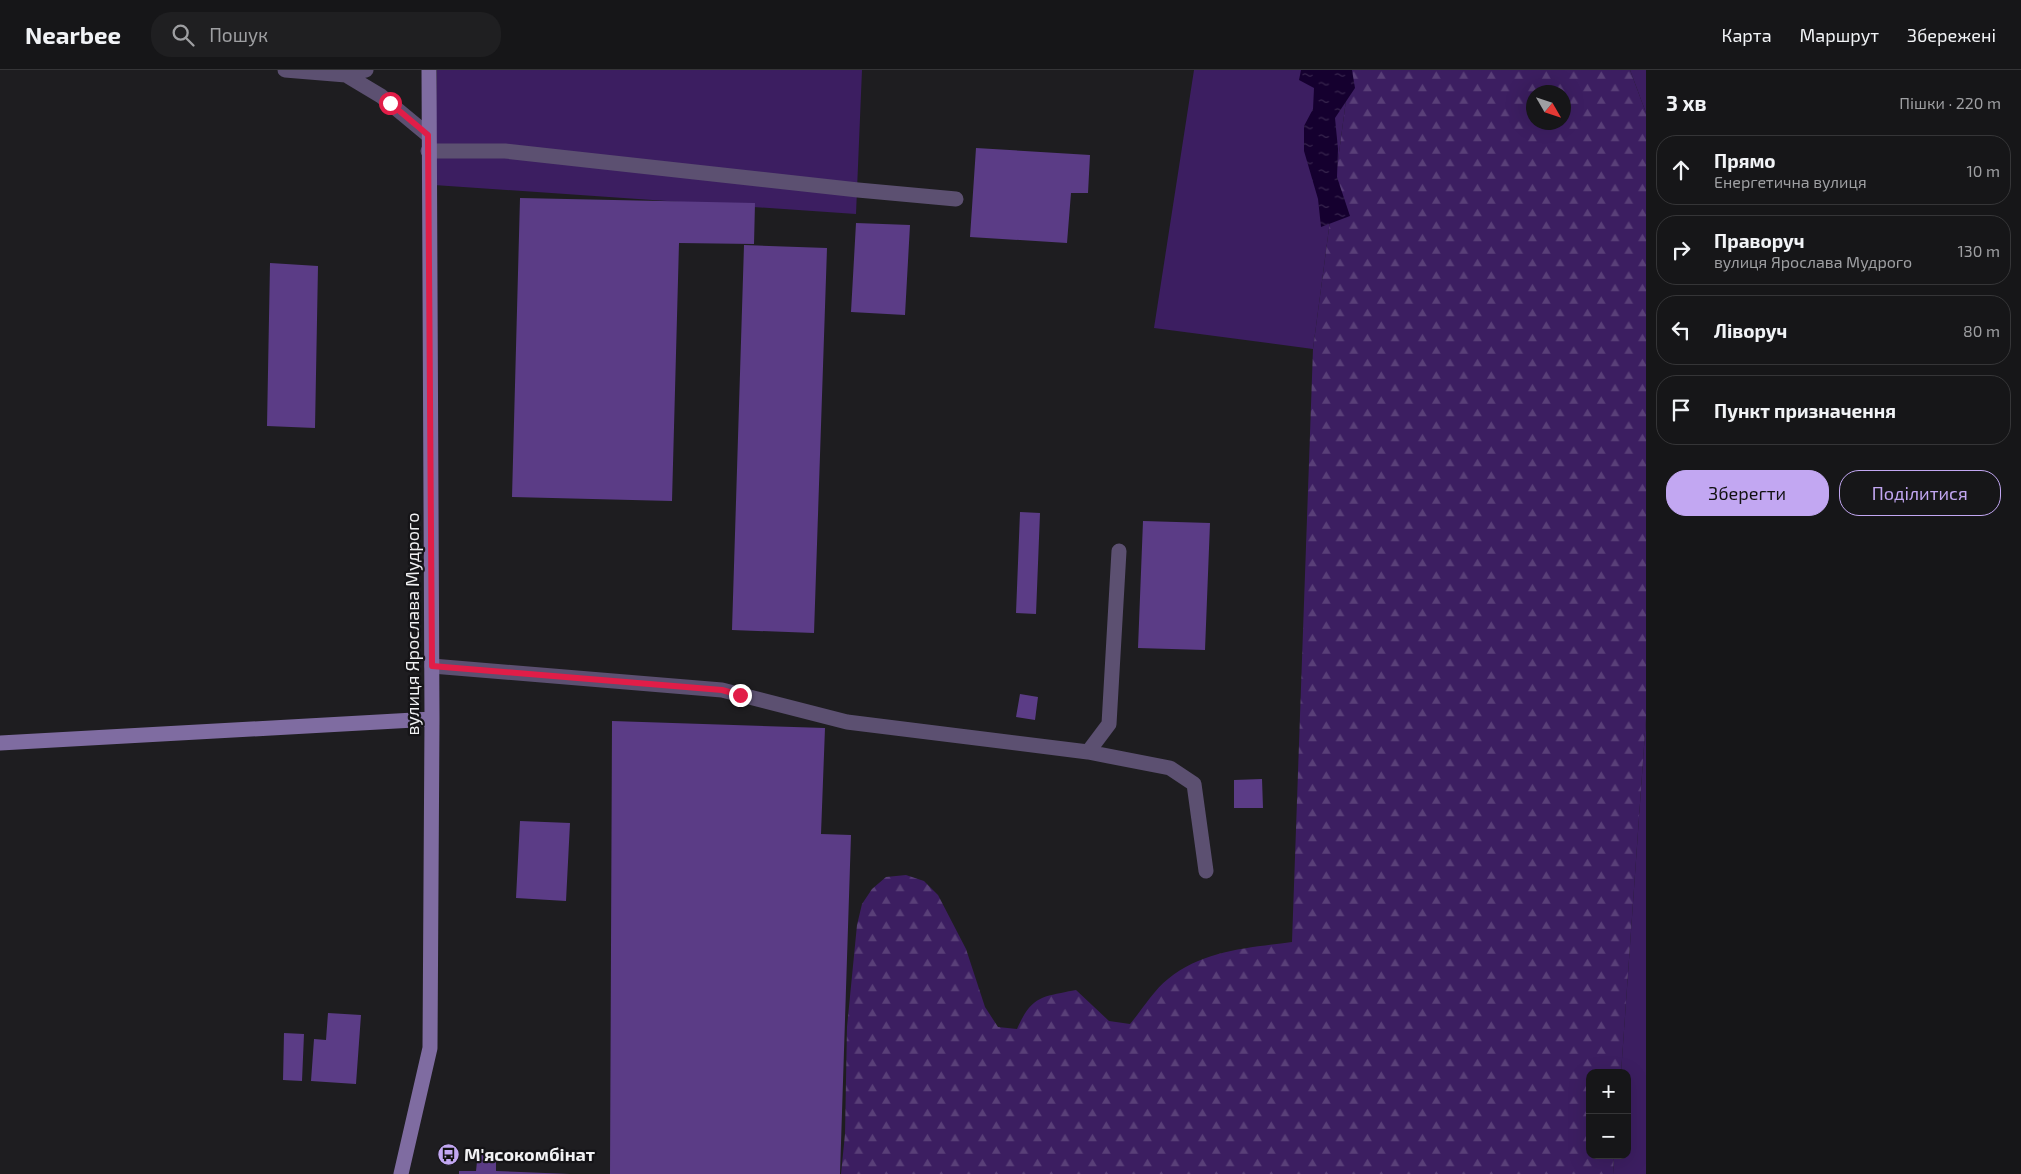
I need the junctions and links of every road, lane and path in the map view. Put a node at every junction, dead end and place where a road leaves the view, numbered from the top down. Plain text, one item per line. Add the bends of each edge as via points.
1 (285, 70) edge
2 (366, 70) edge
3 (429, 70) edge
4 (346, 75) junction
5 (428, 135) junction
6 (428, 151) junction
7 (956, 199) dead end
8 (1119, 551) dead end
9 (432, 666) junction
10 (432, 719) junction
11 (0, 743) edge
12 (1088, 752) junction
13 (1206, 871) dead end
14 (401, 1174) edge

1 - 4 street
2 - 4 street
3 - 5 main road, вулиця Ярослава Мудрого
4 - 5 street via 381,96
5 - 6 main road, вулиця Ярослава Мудрого
6 - 7 street via 505,151
6 - 9 main road, вулиця Ярослава Мудрого
8 - 12 street via 1109,724
9 - 10 main road, вулиця Ярослава Мудрого
9 - 12 street via 722,690 847,722
10 - 11 main road
10 - 14 main road, вулиця Ярослава Мудрого via 430,1048
12 - 13 street via 1170,768 1194,784

